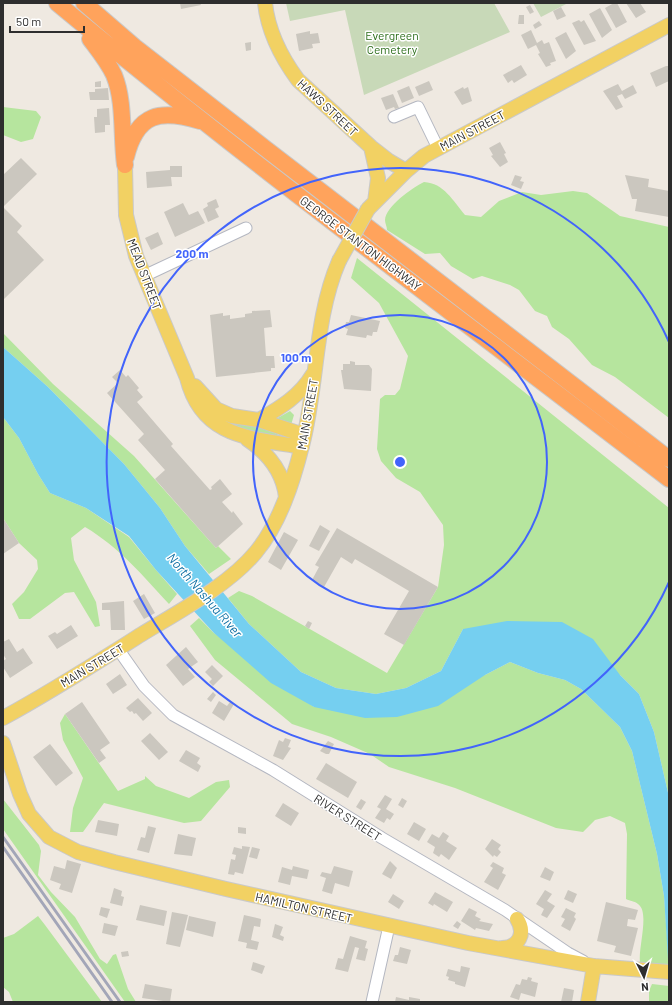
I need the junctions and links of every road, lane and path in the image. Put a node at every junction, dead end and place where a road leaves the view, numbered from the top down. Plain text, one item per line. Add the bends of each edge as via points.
1 (57, 3) edge
2 (84, 3) edge
3 (100, 3) edge
4 (265, 3) edge
5 (74, 17) junction
6 (669, 25) edge
7 (135, 46) junction
8 (394, 116) dead end
9 (206, 123) junction
10 (371, 147) junction
11 (438, 148) junction
12 (125, 164) junction
13 (406, 170) junction
14 (372, 205) junction
15 (246, 228) dead end
16 (144, 276) junction
17 (315, 370) junction
18 (187, 378) junction
19 (259, 420) junction
20 (245, 438) junction
21 (303, 441) junction
22 (669, 459) edge
23 (669, 479) edge
24 (286, 497) junction
25 (118, 649) junction
26 (3, 718) edge
27 (3, 743) edge
28 (517, 919) junction
29 (390, 926) junction
30 (497, 948) junction
31 (594, 966) junction
32 (669, 972) edge
33 (372, 1002) edge
34 (588, 1002) edge

1 - 5 highway, GEORGE STANTON HIGHWAY
2 - 7 highway, GEORGE STANTON HIGHWAY
3 - 7 highway
4 - 10 main road, HAWS STREET via 275,42 290,69 318,100
5 - 9 highway, GEORGE STANTON HIGHWAY
5 - 12 highway via 104,57 116,82
6 - 11 main road, MAIN STREET
7 - 22 highway, GEORGE STANTON HIGHWAY
8 - 11 street via 418,107
9 - 12 highway via 170,115 148,119 134,134
9 - 23 highway, GEORGE STANTON HIGHWAY
10 - 13 main road, HAWS STREET
10 - 14 main road via 378,194
11 - 13 main road, MAIN STREET
12 - 16 main road, MEAD STREET via 124,193 129,229
13 - 14 main road, MAIN STREET
14 - 17 main road, MAIN STREET, bridge via 339,260 331,281 323,310
15 - 16 street
16 - 18 main road, MEAD STREET
17 - 19 main road via 304,387 289,401
17 - 21 main road, MAIN STREET
18 - 19 main road, MEAD STREET via 216,409 232,416
18 - 20 main road, MEAD STREET via 191,394 205,416 229,432
19 - 21 main road, MEAD STREET
20 - 21 main road, MEAD STREET
20 - 24 main road via 277,466
21 - 24 main road, MAIN STREET
24 - 25 main road, MAIN STREET via 280,513 256,552 230,576 179,613
25 - 26 main road, MAIN STREET
25 - 28 street, RIVER STREET via 144,686 173,715 273,770
27 - 29 main road, HAMILTON STREET via 29,814 49,837 69,848 114,862
28 - 30 main road via 521,933 518,942 510,947
28 - 31 street, RIVER STREET via 568,953
29 - 30 main road, HAMILTON STREET
29 - 33 street
30 - 31 main road, HAMILTON STREET
31 - 32 main road, HAMILTON STREET
31 - 34 main road

